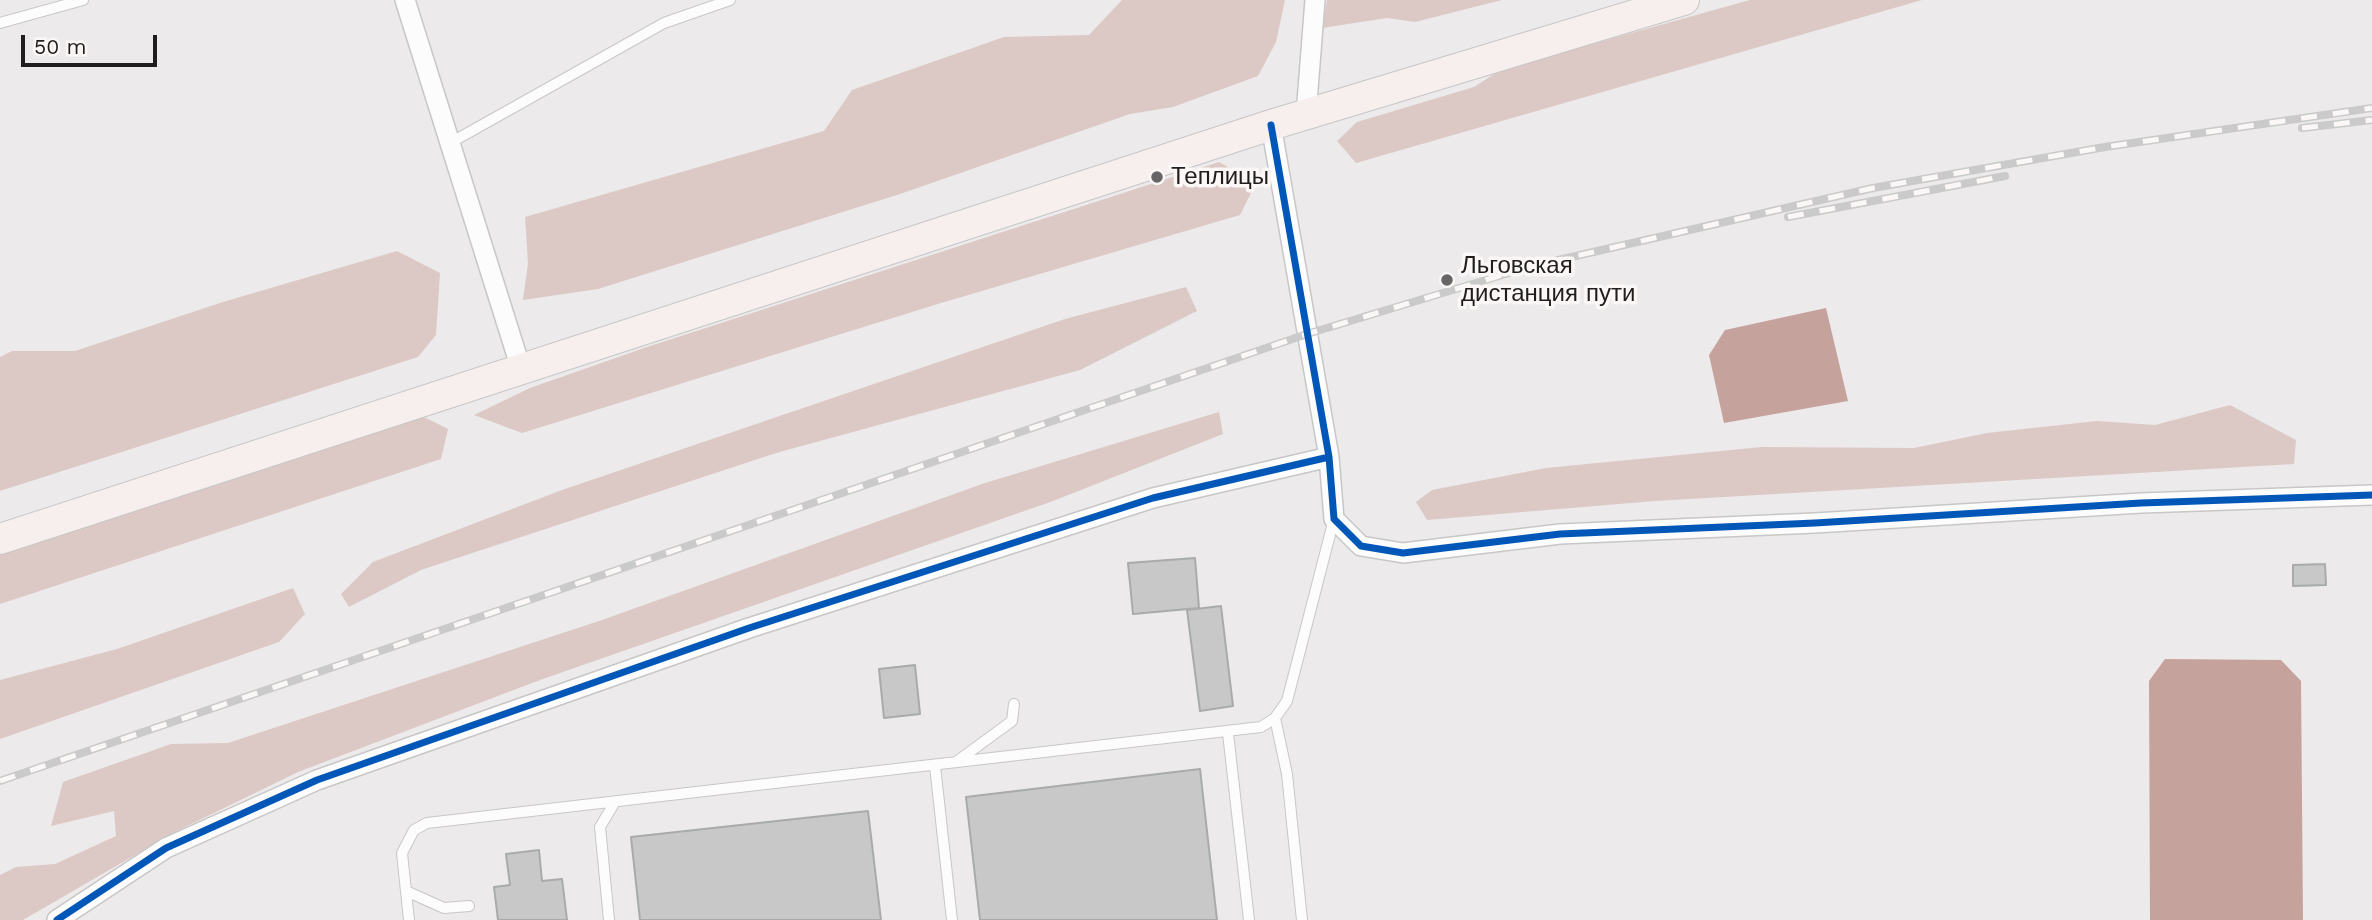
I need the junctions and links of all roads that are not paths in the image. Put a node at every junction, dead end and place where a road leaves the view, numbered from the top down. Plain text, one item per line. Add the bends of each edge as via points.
1 (83, 0) edge
2 (405, 0) edge
3 (730, 0) edge
4 (1315, 0) edge
5 (1684, 0) edge
6 (0, 23) edge
7 (1306, 115) junction
8 (1271, 125) junction
9 (450, 143) junction
10 (522, 372) junction
11 (1329, 457) junction
12 (2372, 495) edge
13 (1334, 519) junction
14 (0, 539) edge
15 (1014, 704) dead end
16 (1275, 718) junction
17 (1228, 733) junction
18 (954, 764) junction
19 (935, 766) junction
20 (615, 802) junction
21 (406, 891) junction
22 (469, 906) dead end
23 (57, 920) edge
24 (409, 920) edge
25 (609, 920) edge
26 (952, 920) edge
27 (1249, 920) edge
28 (1302, 920) edge

1 - 6 lane
2 - 9 street
3 - 9 lane via 664,23
4 - 7 street
5 - 7 main road
7 - 8 main road
8 - 10 main road
8 - 11 street
9 - 10 street
10 - 14 main road
11 - 13 street
11 - 23 street via 1153,498 749,628 317,780 166,848
12 - 13 street via 1560,534 1403,553 1361,546
13 - 16 lane via 1287,701
15 - 18 lane via 1012,721
16 - 17 lane via 1261,727
16 - 28 lane via 1287,774
17 - 18 lane
17 - 27 lane
18 - 19 lane
19 - 20 lane
19 - 26 lane
20 - 21 lane via 427,823 414,830 402,853
20 - 25 lane via 600,827
21 - 22 lane via 444,908
21 - 24 lane

